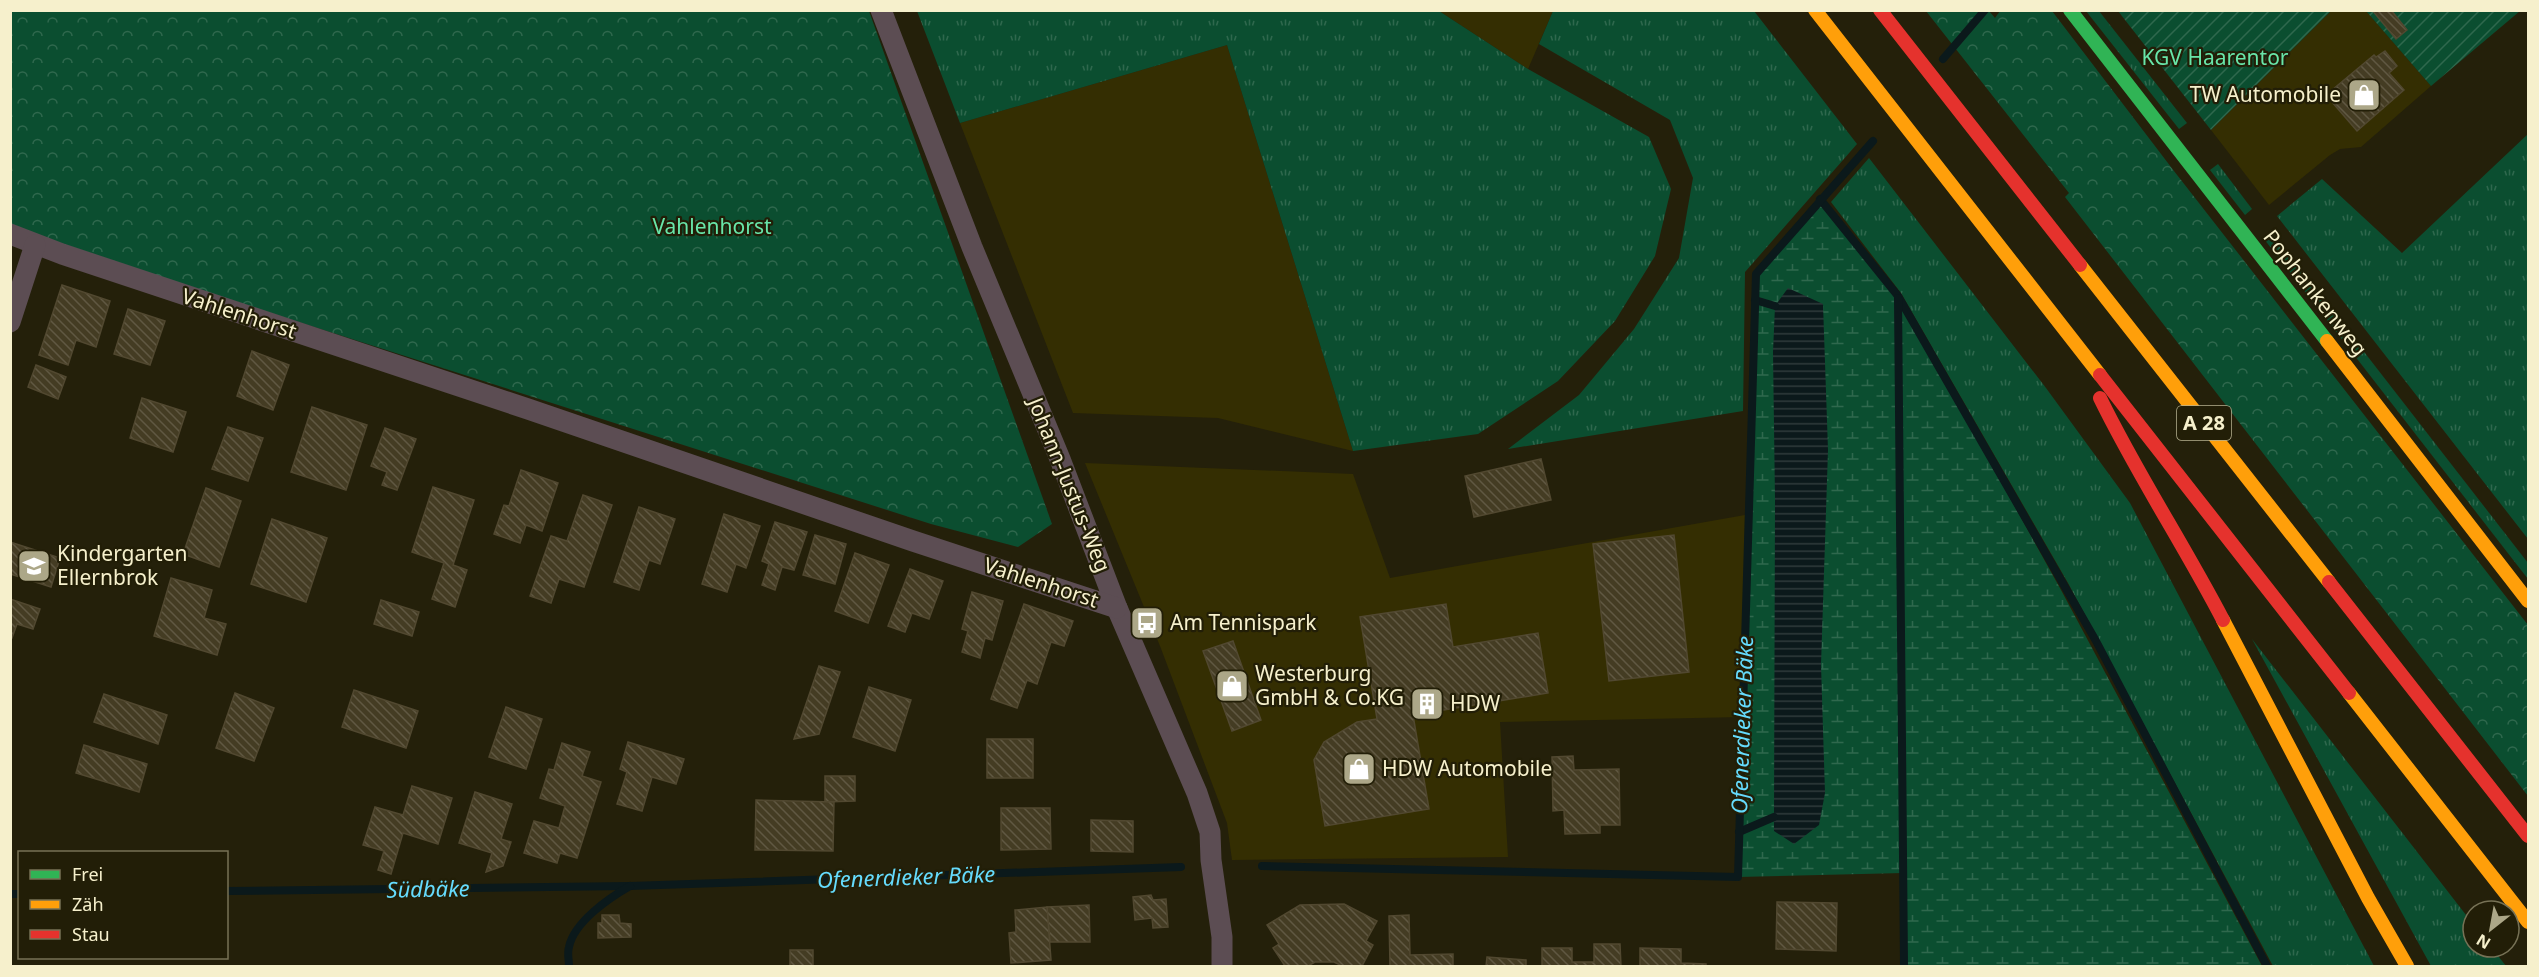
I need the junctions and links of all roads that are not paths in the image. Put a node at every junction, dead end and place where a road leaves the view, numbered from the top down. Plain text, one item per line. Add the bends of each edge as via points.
1 (881, 10) edge
2 (1815, 10) edge
3 (1880, 10) edge
4 (2070, 10) edge
5 (10, 234) edge
6 (35, 245) junction
7 (10, 322) edge
8 (2074, 343) junction
9 (2529, 601) edge
10 (1118, 608) junction
11 (2529, 836) edge
12 (2529, 922) edge
13 (1222, 966) edge
14 (2407, 966) edge

1 - 10 street, Johann-Justus-Weg
2 - 8 main road, A 28
3 - 11 main road, A 28
4 - 9 main road, Pophankenweg
5 - 6 street, Vahlenhorst
6 - 7 street
6 - 10 street, Vahlenhorst
8 - 12 main road, A 28
8 - 14 main road via 2128,455 2199,573
10 - 13 street, Johann-Justus-Weg via 1210,832

